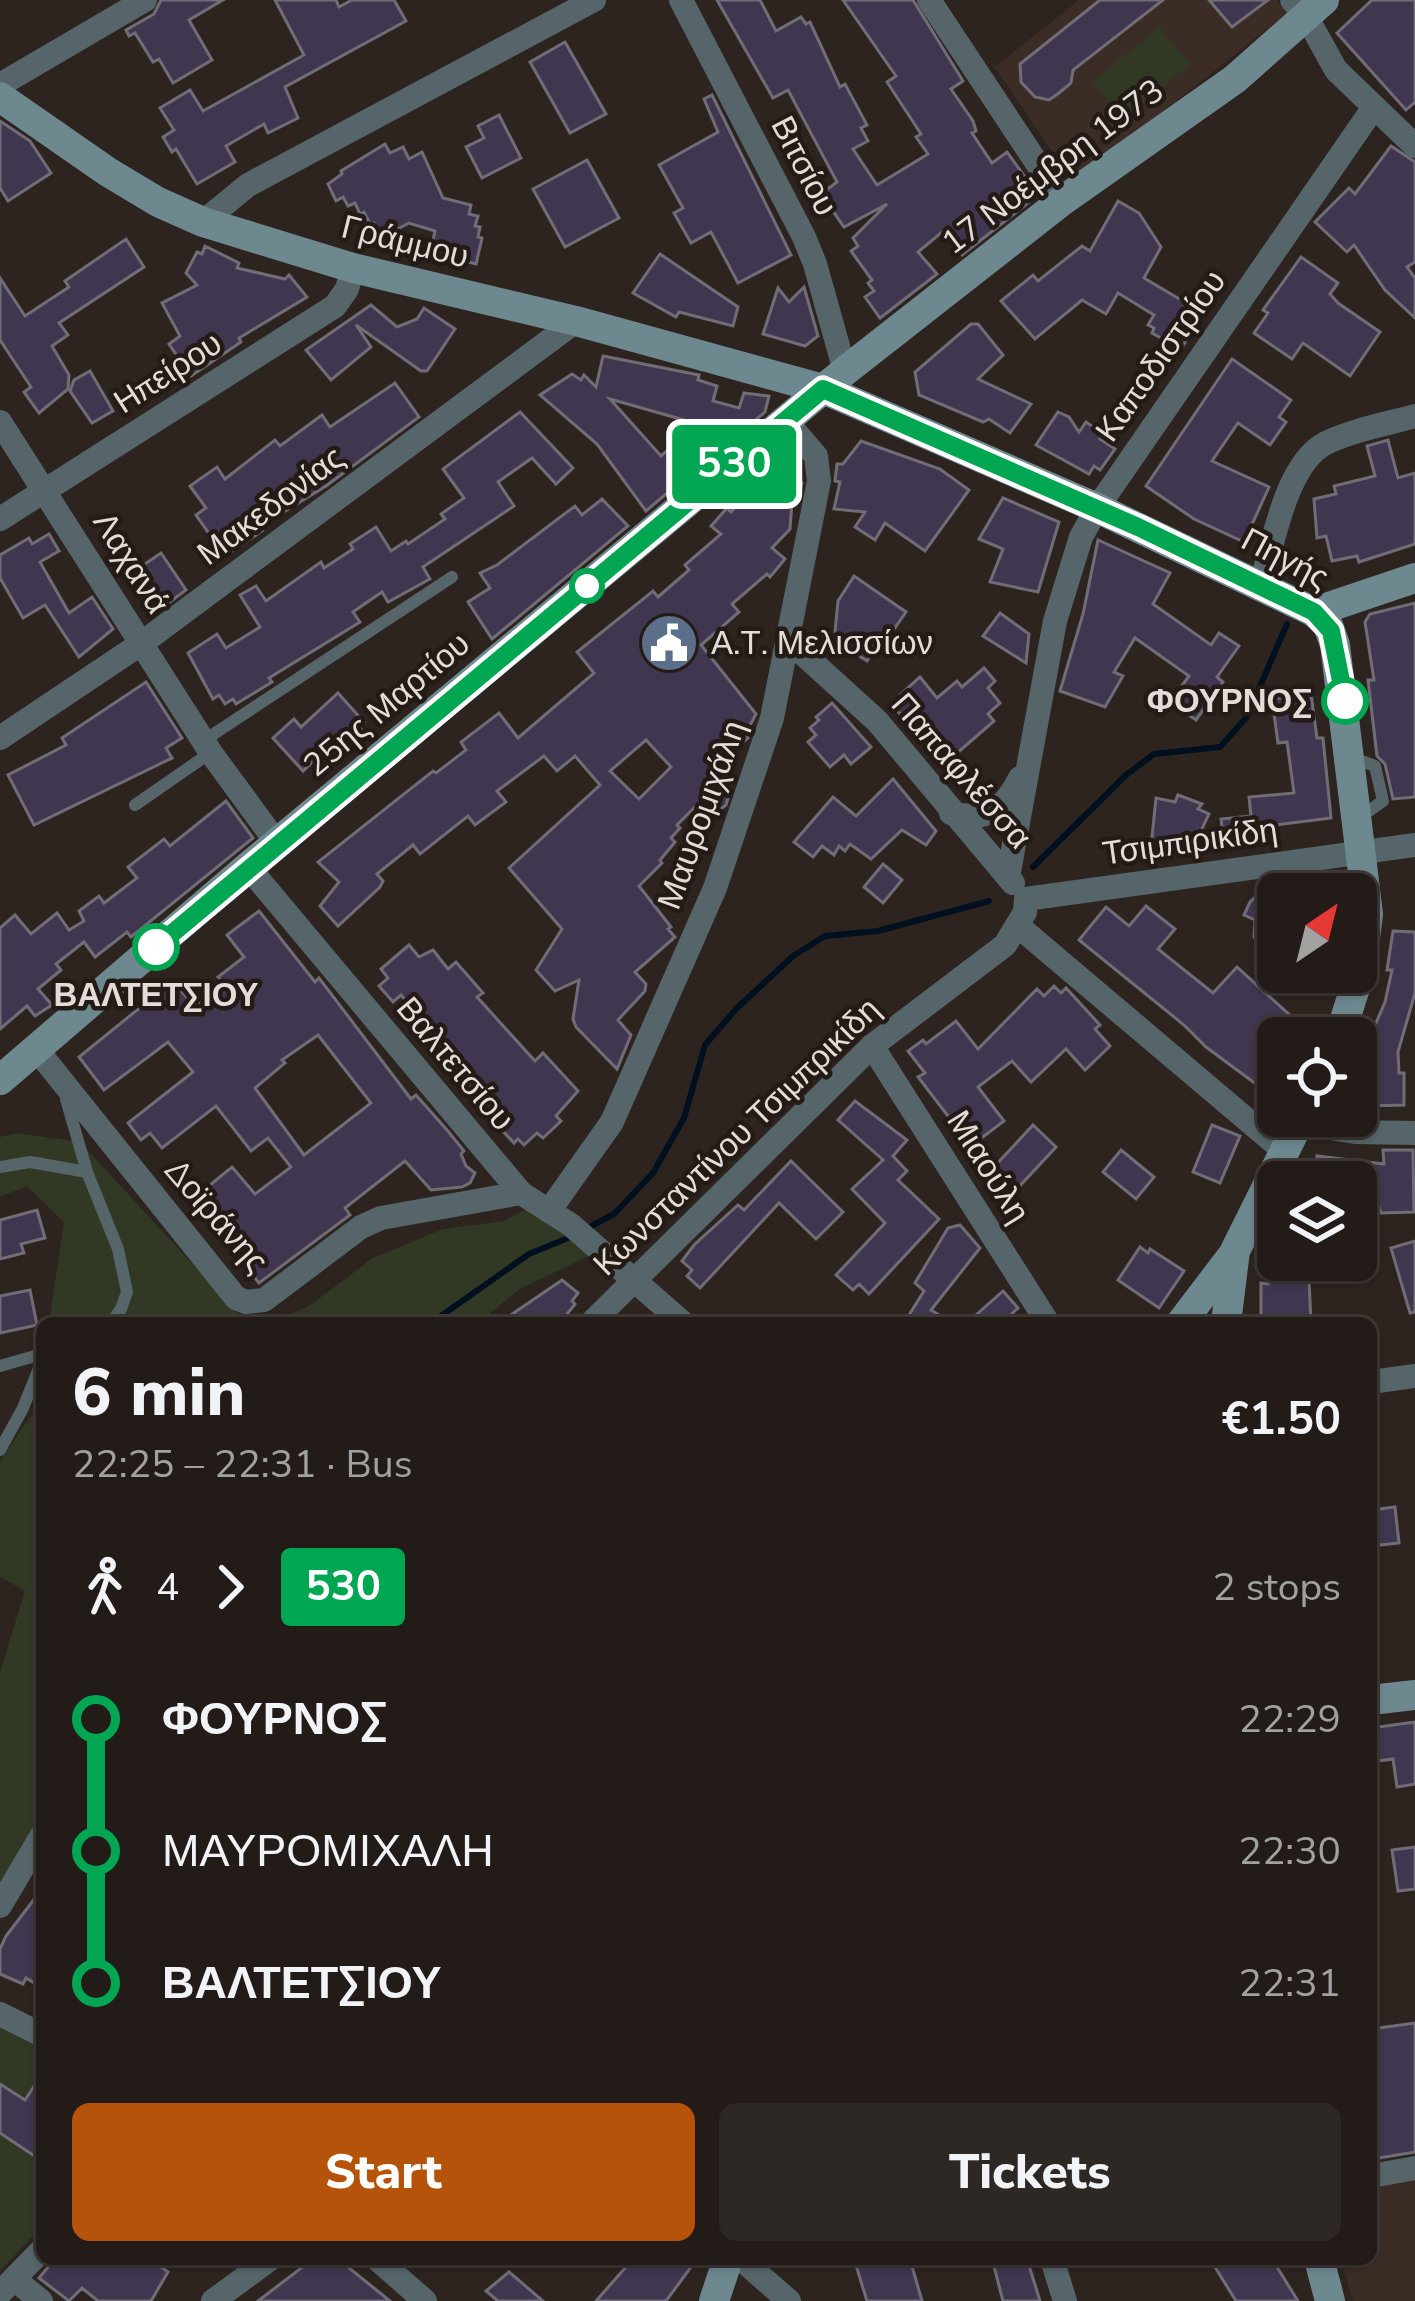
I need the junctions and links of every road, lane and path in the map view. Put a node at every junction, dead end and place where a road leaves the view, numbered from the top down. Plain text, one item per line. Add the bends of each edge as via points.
1 (145, 0) edge
2 (594, 0) edge
3 (681, 0) edge
4 (929, 0) edge
5 (1307, 6) edge
6 (0, 85) edge
7 (0, 97) edge
8 (1374, 107) junction
9 (1415, 146) edge
10 (1062, 200) junction
11 (202, 222) junction
12 (353, 268) junction
13 (576, 321) junction
14 (870, 351) junction
15 (834, 380) junction
16 (1415, 416) edge
17 (887, 417) junction
18 (786, 421) junction
19 (0, 422) edge
20 (46, 490) junction
21 (1096, 508) junction
22 (0, 519) edge
23 (452, 577) dead end
24 (1415, 578) edge
25 (1261, 584) junction
26 (1314, 612) junction
27 (790, 642) junction
28 (142, 643) junction
29 (0, 738) edge
30 (207, 747) junction
31 (1030, 760) junction
32 (135, 805) dead end
33 (951, 813) junction
34 (277, 843) junction
35 (1415, 845) edge
36 (1363, 850) junction
37 (248, 867) junction
38 (1008, 877) junction
39 (1026, 899) junction
40 (1018, 926) junction
41 (1346, 1017) edge
42 (872, 1046) junction
43 (37, 1050) junction
44 (57, 1076) junction
45 (0, 1080) edge
46 (1257, 1102) edge
47 (1377, 1132) edge
48 (1415, 1132) edge
49 (1292, 1137) edge
50 (0, 1167) edge
51 (87, 1172) junction
52 (521, 1193) junction
53 (549, 1211) junction
54 (1235, 1251) junction
55 (634, 1280) junction
56 (116, 1317) edge
57 (597, 1317) edge
58 (676, 1317) edge
59 (1044, 1317) edge
60 (1186, 1317) edge
61 (1227, 1317) edge
62 (36, 1359) edge
63 (0, 1366) edge
64 (36, 1374) edge
65 (1415, 1376) edge
66 (1377, 1381) edge
67 (0, 1450) edge
68 (1415, 1695) edge
69 (1377, 1699) edge
70 (36, 1844) edge
71 (0, 1906) edge
72 (0, 2014) edge
73 (36, 2032) edge
74 (1415, 2168) edge
75 (1377, 2175) edge
76 (36, 2256) edge
77 (262, 2265) edge
78 (384, 2265) edge
79 (726, 2265) edge
80 (748, 2265) edge
81 (1054, 2265) edge
82 (1321, 2265) edge
83 (7, 2286) edge
84 (41, 2301) edge
85 (213, 2301) edge
86 (425, 2301) edge
87 (714, 2301) edge
88 (789, 2301) edge
89 (1065, 2301) edge
90 (1330, 2301) edge

1 - 6 street
2 - 11 street via 248,185
3 - 15 street, Βιτσίου via 804,236
4 - 10 street
5 - 8 street via 1336,70
5 - 10 street, 17 Νοέμβρη 1973 via 1235,79
7 - 11 street, Γράμμου via 108,172
8 - 9 street
8 - 21 street, Καποδιστρίου
10 - 14 street, 17 Νοέμβρη 1973
11 - 12 street, Γράμμου
12 - 13 street, Γράμμου
12 - 20 street, Ηπείρου via 335,306
13 - 15 street, Γράμμου
13 - 28 street, Μακεδονίας
14 - 15 street, 17 Νοέμβρη 1973
14 - 17 street via 868,386
15 - 17 street, Πηγής
15 - 18 street, 25ης Μαρτίου
16 - 25 street via 1322,444 1307,457
17 - 21 street, Πηγής
18 - 27 street, Μαυρομιχάλη via 815,456 819,481
18 - 34 street, 25ης Μαρτίου
19 - 20 street, Λαχανά
20 - 22 street, Ηπείρου
20 - 28 street, Λαχανά
21 - 25 street, Πηγής
21 - 31 street, Καποδιστρίου via 1065,581
23 - 30 lane
24 - 26 street
25 - 26 street, Πηγής
26 - 36 street, Πηγής via 1335,645
27 - 33 street, Παπαφλέσσα via 877,721
27 - 53 street, Μαυρομιχάλη via 715,888 612,1122
28 - 29 street, Μακεδονίας
28 - 30 street, Λαχανά
30 - 32 lane
30 - 34 street, Λαχανά
31 - 33 street via 993,811 973,819
31 - 38 street, Καποδιστρίου
33 - 38 street, Παπαφλέσσα
34 - 37 street, 25ης Μαρτίου
35 - 36 street, Τσιμπιρικίδη
36 - 39 street, Τσιμπιρικίδη
36 - 41 street, Πηγής via 1366,939
37 - 43 street, 25ης Μαρτίου
37 - 52 street, Βαλτετσίου
38 - 39 street, Παπαφλέσσα
39 - 40 street, Κωνσταντίνου Τσιμπρικίδη
40 - 42 street, Κωνσταντίνου Τσιμπρικίδη via 1005,945
40 - 46 street
42 - 55 street, Κωνσταντίνου Τσιμπρικίδη
42 - 59 street, Μιαούλη
43 - 44 street, Δοϊράνης
43 - 45 street, 25ης Μαρτίου
44 - 51 lane
44 - 52 street, Δοϊράνης via 246,1302 264,1300 381,1218
47 - 48 street
49 - 54 street
50 - 51 lane via 30,1162
51 - 56 lane via 128,1292
52 - 53 street, Βαλτετσίου
53 - 55 street, Βαλτετσίου
54 - 60 street
54 - 61 street
55 - 57 street, Κωνσταντίνου Τσιμπρικίδη
55 - 58 street, Βαλτετσίου
62 - 63 lane
64 - 67 lane
65 - 66 street
68 - 69 street
70 - 71 street
72 - 73 street
74 - 75 street
76 - 83 street
77 - 85 street
78 - 86 street
79 - 87 street
80 - 88 street
81 - 89 street
82 - 90 street
83 - 84 street

